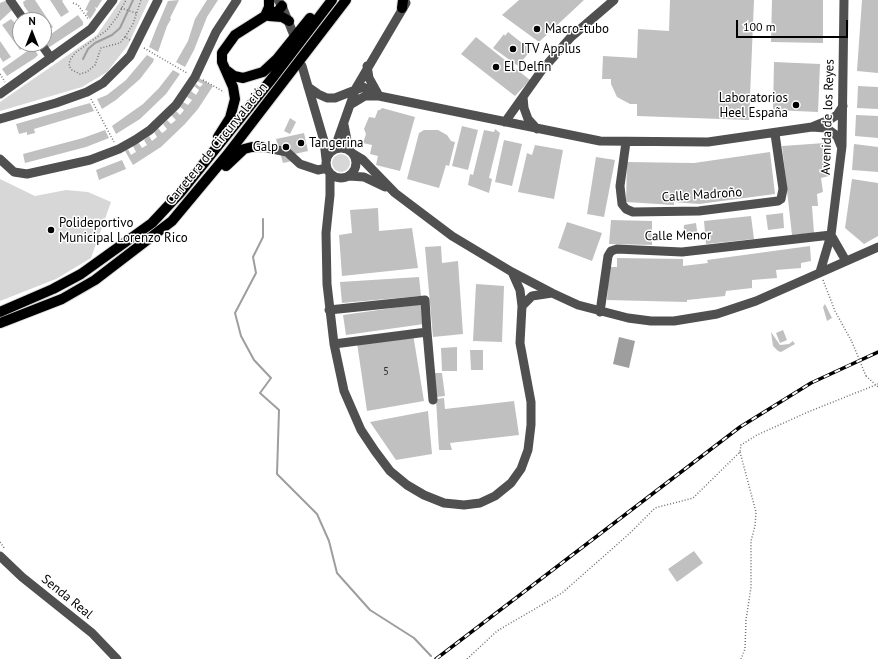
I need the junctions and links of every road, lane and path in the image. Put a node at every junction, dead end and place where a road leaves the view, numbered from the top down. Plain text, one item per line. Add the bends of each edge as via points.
1 (10, 0) edge
2 (114, 0) edge
3 (126, 0) edge
4 (141, 0) edge
5 (158, 0) edge
6 (237, 0) edge
7 (269, 0) edge
8 (329, 0) edge
9 (332, 0) edge
10 (346, 0) edge
11 (354, 0) edge
12 (614, 0) edge
13 (844, 1) edge
14 (73, 3) dead end
15 (280, 3) edge
16 (404, 3) edge
17 (121, 8) junction
18 (18, 12) edge
19 (136, 13) junction
20 (265, 16) junction
21 (289, 21) junction
22 (93, 26) junction
23 (293, 33) dead end
24 (125, 37) junction
25 (317, 37) junction
26 (137, 44) junction
27 (47, 52) edge
28 (51, 58) junction
29 (302, 66) dead end
30 (368, 66) junction
31 (225, 70) junction
32 (195, 77) junction
33 (308, 87) junction
34 (356, 88) junction
35 (223, 91) dead end
36 (87, 92) junction
37 (0, 94) edge
38 (365, 96) junction
39 (379, 96) junction
40 (523, 97) junction
41 (350, 105) junction
42 (843, 106) junction
43 (0, 119) edge
44 (505, 122) junction
45 (344, 125) junction
46 (812, 127) junction
47 (537, 129) junction
48 (775, 134) junction
49 (626, 142) junction
50 (842, 146) junction
51 (262, 147) joint
52 (119, 149) junction
53 (351, 151) junction
54 (0, 159) edge
55 (330, 160) junction
56 (345, 177) junction
57 (180, 193) junction
58 (395, 193) junction
59 (330, 195) junction
60 (172, 221) junction
61 (831, 235) junction
62 (878, 247) edge
63 (846, 261) junction
64 (512, 272) junction
65 (820, 272) junction
66 (552, 293) junction
67 (522, 306) junction
68 (329, 310) junction
69 (0, 312) edge
70 (600, 312) junction
71 (0, 323) edge
72 (427, 332) junction
73 (334, 344) junction
74 (878, 384) edge
75 (875, 385) junction
76 (878, 387) edge
77 (433, 400) dead end
78 (740, 452) junction
79 (0, 556) edge
80 (117, 659) edge
81 (467, 659) edge
82 (741, 659) edge

1 - 18 street
2 - 22 street
3 - 17 path
4 - 19 path
5 - 26 street
6 - 32 street via 216,32
7 - 20 main road
8 - 31 main road via 263,72 242,78
9 - 57 main road, Carretera de Circunvalación
10 - 25 main road, Carretera de Circunvalación
11 - 25 main road
12 - 40 street via 571,37 542,70
13 - 42 street, Avenida de los Reyes
14 - 22 path via 78,5
15 - 20 main road via 278,11
15 - 21 street
16 - 30 street
17 - 19 path
17 - 24 path via 107,30 75,53 69,66 80,74 87,72 95,65 101,48 120,42
19 - 24 path
20 - 21 main road via 282,17
20 - 31 main road via 235,35 227,44 222,53
21 - 23 street
22 - 28 street
24 - 26 path
25 - 60 main road, Carretera de Circunvalación via 227,155
26 - 32 path
26 - 36 street via 119,69 103,83
27 - 28 street
28 - 37 street
29 - 33 street
30 - 34 street
30 - 39 street via 369,78
31 - 57 main road via 233,87 235,99 230,118
32 - 35 path
32 - 52 street via 176,105 150,130
33 - 34 street via 327,98 335,98
33 - 55 street
34 - 38 street
34 - 39 street via 363,87
34 - 41 street
36 - 43 street
36 - 52 path
38 - 39 street
38 - 41 street
39 - 44 street
40 - 44 street
40 - 47 street via 528,119
41 - 45 street
42 - 46 street via 837,115
42 - 50 street, Avenida de los Reyes
44 - 47 street
45 - 53 street
45 - 55 street
46 - 48 street
46 - 50 street via 826,128 837,136
47 - 49 street via 600,141
48 - 49 street via 708,142
48 - 49 street, Calle Madroño via 783,189 781,199 699,211 633,212 626,209 622,204 620,186
50 - 61 street, Avenida de los Reyes
51 - 55 street via 287,152 300,164 318,170
51 - 60 main road via 252,147 238,153 195,202
52 - 54 street via 90,160 26,174 14,172
53 - 55 street via 342,148
53 - 56 street via 356,165
53 - 58 street
55 - 56 street
55 - 59 street
56 - 58 street via 364,176
56 - 59 street
57 - 69 main road, Carretera de Circunvalación via 152,223 81,274
58 - 64 street via 452,236
59 - 68 street via 326,233
60 - 71 main road, Carretera de Circunvalación via 95,280 62,299
61 - 63 street
61 - 65 street, Avenida de los Reyes
61 - 70 street, Calle Menor via 682,252 617,249 611,251 608,256
62 - 63 street
63 - 65 street
64 - 66 street
64 - 67 street via 520,290
65 - 70 street via 736,308 696,318 651,321
65 - 75 path, bridge via 835,311 866,376
66 - 67 street via 532,296
66 - 70 street
67 - 73 street via 520,343 530,402 531,425 528,450 521,469 511,483 480,503 444,503 407,485 390,471 361,430 352,411 344,391
68 - 72 street via 425,300
68 - 73 street
72 - 73 street
72 - 77 street
74 - 75 path
75 - 76 path
75 - 78 path via 757,435 741,445
78 - 81 path via 693,498 655,508 562,593 497,631
78 - 82 path via 756,512 751,541 751,587 745,649
79 - 80 street, Senda Real via 92,633

